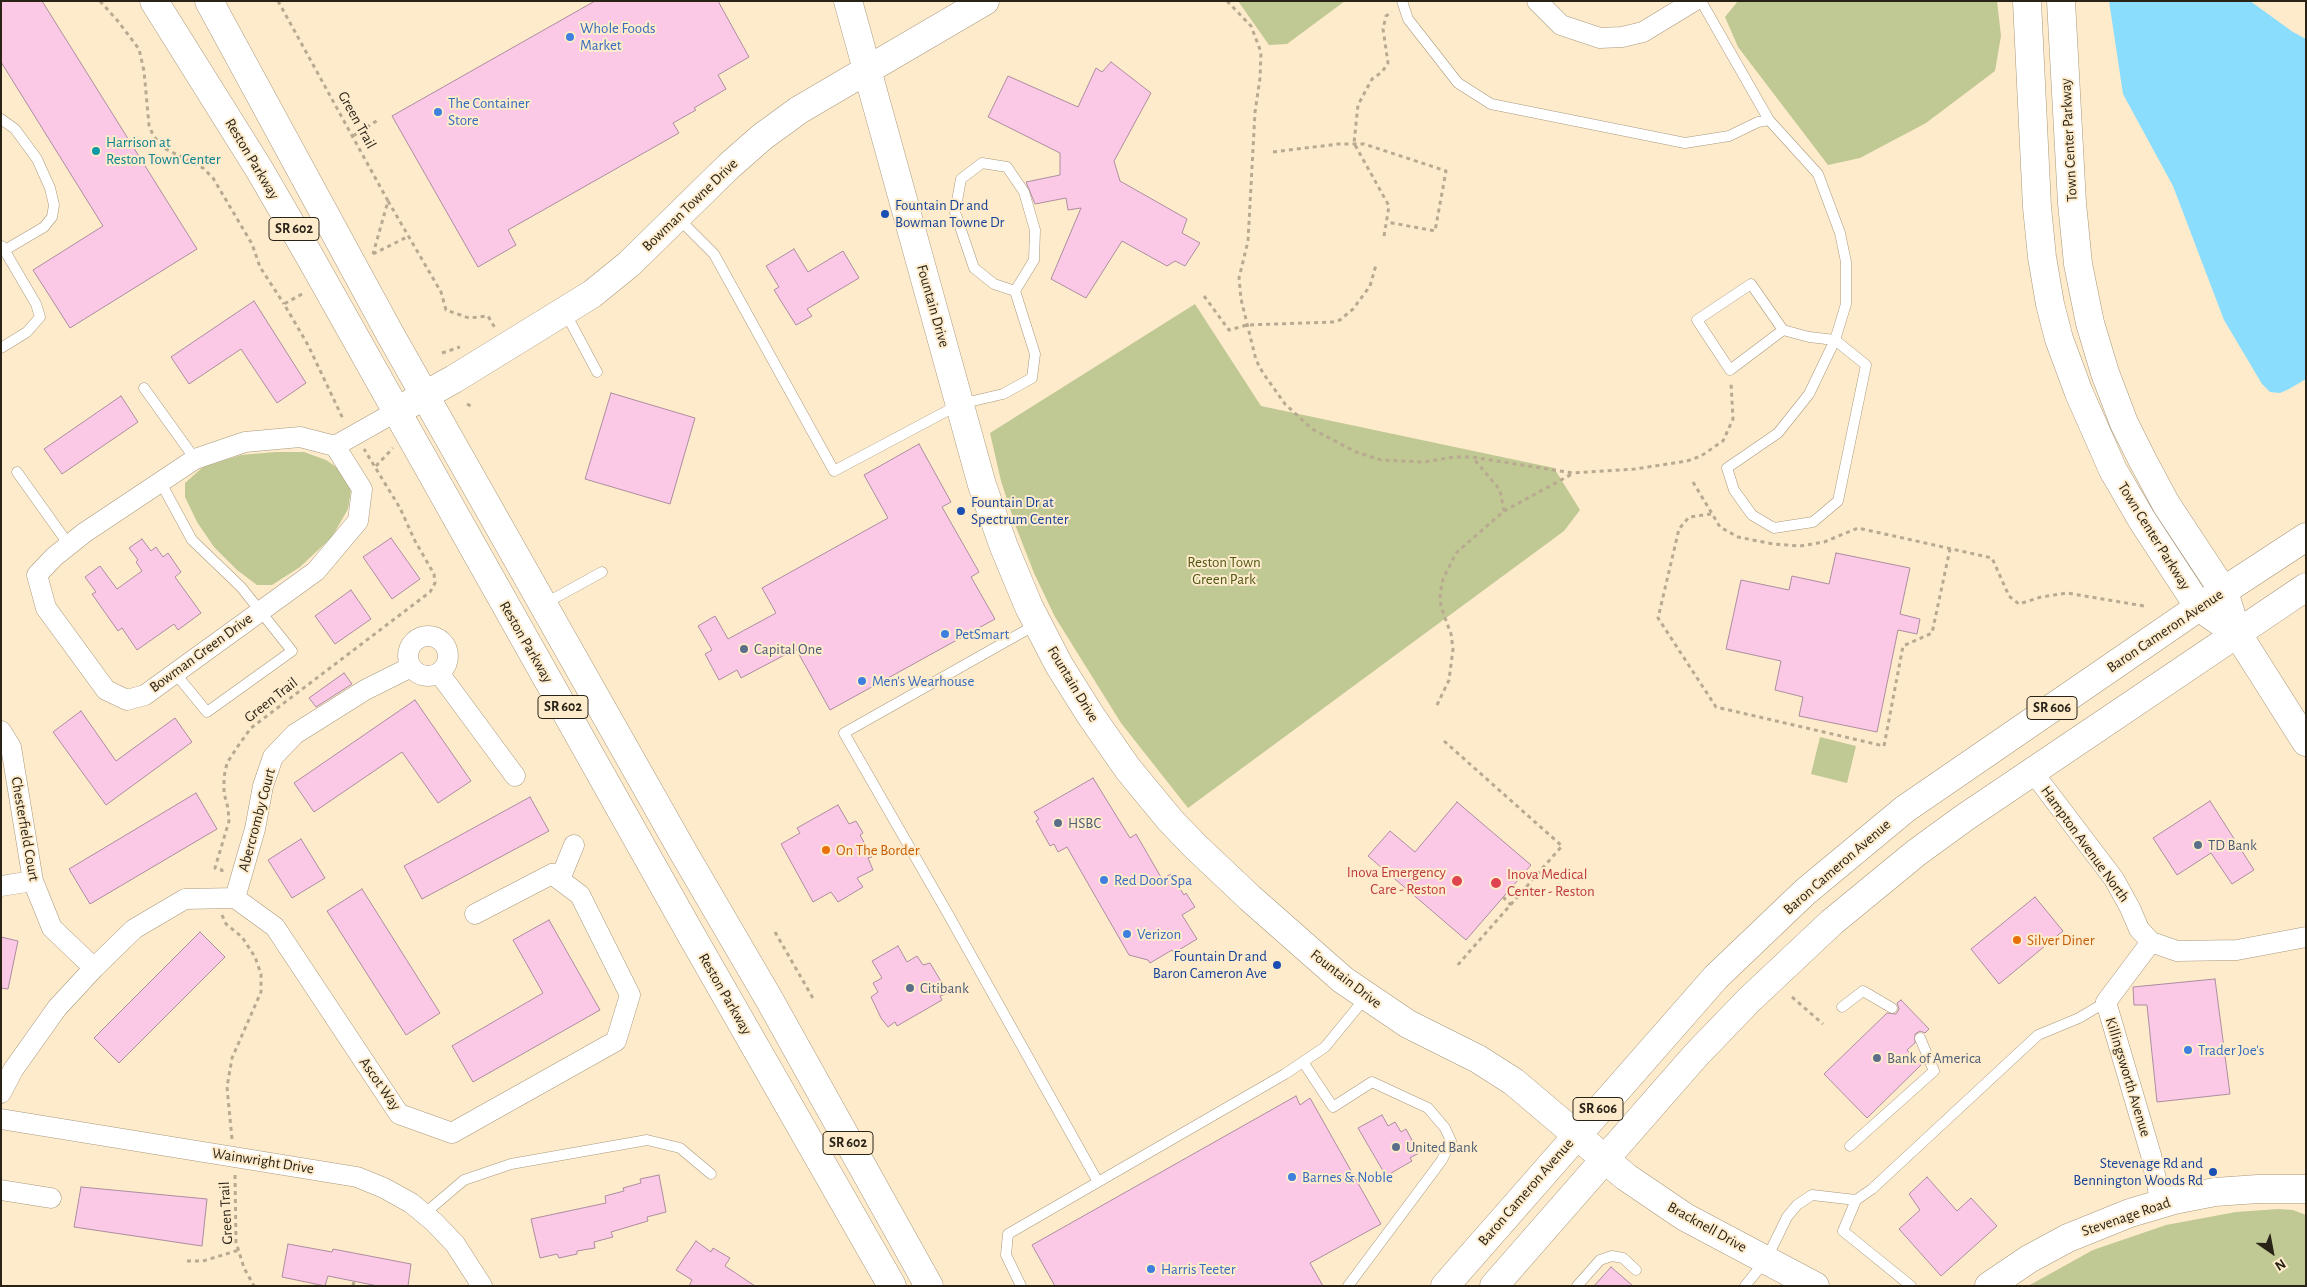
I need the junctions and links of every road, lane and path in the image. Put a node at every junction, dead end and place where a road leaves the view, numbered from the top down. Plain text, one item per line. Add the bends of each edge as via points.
1 (100, 1) edge
2 (154, 1) edge
3 (209, 1) edge
4 (278, 1) edge
5 (848, 1) edge
6 (985, 1) edge
7 (1227, 1) edge
8 (1537, 1) edge
9 (1694, 1) edge
10 (1701, 1) edge
11 (2062, 1) edge
12 (1403, 3) edge
13 (2026, 4) edge
14 (867, 70) junction
15 (1, 119) edge
16 (378, 120) dead end
17 (1769, 120) junction
18 (353, 136) junction
19 (1354, 143) junction
20 (1274, 152) dead end
21 (388, 201) junction
22 (677, 217) junction
23 (1387, 222) junction
24 (409, 236) junction
25 (1384, 236) dead end
26 (3, 247) edge
27 (1376, 265) dead end
28 (1014, 291) junction
29 (302, 294) dead end
30 (1204, 296) dead end
31 (284, 304) junction
32 (565, 312) junction
33 (1247, 325) junction
34 (1783, 330) junction
35 (489, 333) dead end
36 (1836, 340) junction
37 (469, 344) dead end
38 (1, 348) edge
39 (442, 353) dead end
40 (1730, 370) junction
41 (597, 372) dead end
42 (144, 388) dead end
43 (426, 395) junction
44 (467, 404) dead end
45 (960, 404) junction
46 (473, 407) dead end
47 (397, 411) junction
48 (355, 435) junction
49 (336, 446) junction
50 (394, 447) dead end
51 (1472, 457) junction
52 (195, 459) junction
53 (376, 466) junction
54 (17, 472) dead end
55 (1572, 474) junction
56 (1692, 482) dead end
57 (161, 483) junction
58 (1504, 512) junction
59 (1711, 514) junction
60 (2306, 537) edge
61 (69, 545) junction
62 (1950, 549) junction
63 (602, 572) dead end
64 (2306, 587) edge
65 (2224, 592) junction
66 (544, 604) junction
67 (2144, 606) dead end
68 (2199, 607) junction
69 (259, 610) junction
70 (1038, 624) junction
71 (2236, 633) junction
72 (411, 667) junction
73 (175, 673) junction
74 (439, 673) junction
75 (1438, 705) dead end
76 (1, 731) edge
77 (1444, 741) dead end
78 (2306, 742) edge
79 (2032, 771) junction
80 (515, 776) dead end
81 (574, 845) dead end
82 (560, 879) junction
83 (33, 881) junction
84 (1, 886) edge
85 (228, 898) junction
86 (1503, 898) dead end
87 (1510, 905) junction
88 (475, 914) dead end
89 (774, 932) dead end
90 (2306, 937) edge
91 (2152, 942) junction
92 (1456, 967) dead end
93 (94, 968) junction
94 (1366, 997) junction
95 (1792, 997) dead end
96 (814, 1000) dead end
97 (2106, 1002) junction
98 (1842, 1007) dead end
99 (1892, 1008) dead end
100 (1824, 1024) dead end
101 (1920, 1038) dead end
102 (1303, 1062) junction
103 (1, 1093) edge
104 (1, 1118) edge
105 (1576, 1134) junction
106 (1850, 1146) dead end
107 (233, 1156) junction
108 (1606, 1159) junction
109 (711, 1174) dead end
110 (1098, 1182) junction
111 (2306, 1189) edge
112 (1, 1190) edge
113 (51, 1198) dead end
114 (1856, 1200) junction
115 (2161, 1204) junction
116 (424, 1214) junction
117 (238, 1250) junction
118 (1766, 1260) junction
119 (187, 1261) dead end
120 (1636, 1270) dead end
121 (354, 1281) dead end
122 (254, 1286) edge
123 (352, 1286) edge
124 (482, 1286) edge
125 (892, 1286) edge
126 (929, 1286) edge
127 (1021, 1286) edge
128 (1348, 1286) edge
129 (1445, 1286) edge
130 (1494, 1286) edge
131 (1577, 1286) edge
132 (1745, 1286) edge
133 (1815, 1286) edge
134 (1911, 1286) edge
135 (1989, 1286) edge

1 - 31 path, Green Trail via 139,49 153,136 162,147 203,168 213,178 249,238 260,267
2 - 47 main road, Reston Parkway / SR 602 via 259,169
3 - 43 main road, SR 602
4 - 18 path, Green Trail
5 - 14 main road, Fountain Drive
6 - 14 main road, Bowman Towne Drive
7 - 33 path via 1251,26 1261,52 1249,231 1239,278
8 - 9 street via 1561,25 1600,38 1643,32
10 - 17 lane
11 - 65 main road, Town Center Parkway via 2073,211 2078,264 2090,323 2124,423 2166,504
12 - 17 lane via 1408,19 1458,83 1491,104 1685,143 1729,136
12 - 19 path via 1386,16 1383,29 1388,64 1372,79 1358,105
13 - 68 main road, Town Center Parkway via 2037,207 2042,257 2059,339 2113,470
14 - 22 main road, Bowman Towne Drive via 799,110 762,137
14 - 45 main road, Fountain Drive
15 - 26 lane via 15,128 37,159 54,205 52,217 44,227
16 - 18 path
17 - 36 lane via 1818,174 1840,233 1846,262 1846,304
18 - 21 path, Green Trail
19 - 20 path
19 - 23 path via 1386,198 1389,206
19 - 23 path via 1446,170 1435,231
21 - 24 path, Green Trail
21 - 24 path via 372,254
22 - 32 main road, Bowman Towne Drive via 629,264
22 - 45 lane via 714,254 834,471
23 - 25 path
24 - 35 path, Green Trail via 441,292 446,310 469,318 488,316 496,329
26 - 38 lane via 36,304 40,317 27,332
27 - 33 path via 1366,292 1354,309 1340,320
28 - 28 lane via 1034,260 1035,230 1024,192 1007,167 982,164 961,179 955,212 974,268 994,284
28 - 45 lane via 1035,354 1032,378 1003,394
29 - 31 path
30 - 33 path via 1229,330
31 - 48 path, Green Trail via 308,345 344,421
32 - 41 lane
32 - 43 main road, Bowman Towne Drive
33 - 51 path via 1256,360 1275,391 1297,416 1330,439 1381,460 1424,462
34 - 36 lane
34 - 40 lane
34 - 40 lane via 1751,284 1697,320
36 - 36 lane via 1808,394 1778,432 1727,468 1734,490 1752,515 1774,528 1813,522 1838,501 1866,364
37 - 39 path
40 - 55 path via 1732,419 1723,441 1714,449 1687,461
42 - 52 lane
43 - 47 main road, Bowman Towne Drive
43 - 66 main road, SR 602
44 - 46 path
45 - 70 main road, Fountain Drive via 1004,547
47 - 48 street
47 - 125 main road, Reston Parkway / SR 602
48 - 49 street
48 - 53 path, Green Trail
49 - 52 street, Bowman Green Drive via 300,437 245,442
49 - 69 street, Bowman Green Drive via 362,489 358,521 316,571
50 - 53 path
51 - 55 path
51 - 58 path via 1500,490
52 - 57 street, Bowman Green Drive
53 - 85 path, Green Trail via 434,574 435,583 430,592 251,728 238,746 227,763 224,777 229,821 215,868 222,870
54 - 61 lane
55 - 58 path
56 - 59 path
57 - 61 street, Bowman Green Drive
57 - 69 lane via 192,540 241,587
58 - 75 path via 1456,554 1443,578 1441,607 1453,649 1449,680
59 - 62 path via 1720,527 1738,536 1773,544 1800,546 1824,542 1858,528
59 - 62 path via 1689,517 1678,529 1658,618 1716,707 1884,746 1903,646 1932,633
60 - 65 main road, Baron Cameron Avenue / SR 606
61 - 73 street, Bowman Green Drive via 37,575 46,608 106,690 127,700 144,695
62 - 67 path via 1992,558 2009,596 2019,604 2040,596 2067,592
63 - 66 lane
64 - 71 main road, SR 606
65 - 68 main road, Baron Cameron Avenue / SR 606
65 - 71 main road, Town Center Parkway
66 - 126 main road, SR 602
68 - 71 main road, Town Center Parkway
68 - 105 main road, Baron Cameron Avenue / SR 606 via 1905,809 1805,892 1716,977
69 - 73 street, Bowman Green Drive
69 - 73 lane via 292,651 207,712
70 - 94 main road, Fountain Drive via 1090,716 1170,820 1250,898
70 - 110 lane via 844,733
71 - 78 main road
71 - 79 main road, SR 606
72 - 74 street via 419,674
72 - 74 street via 410,647 417,639 437,638 445,645 448,655 446,665
72 - 85 street, Abercromby Court via 365,690 295,734 273,757 263,786 255,829
74 - 80 street
76 - 83 street, Chesterfield Court via 11,747
77 - 87 path via 1562,846
79 - 91 street, Hampton Avenue North via 2114,880 2139,929
79 - 108 main road, SR 606 via 1916,853 1812,940 1696,1055
81 - 82 street
82 - 85 street, Ascot Way via 580,895 630,995 616,1041 452,1133 399,1114 275,927
82 - 88 street via 552,874
83 - 84 street
83 - 93 street, Chesterfield Court via 52,928
85 - 93 street via 191,897 175,904 134,929
85 - 107 path, Green Trail via 219,905 226,924 242,937 261,974 261,992 232,1058 227,1087
86 - 87 path
87 - 92 path
89 - 96 path
90 - 91 street via 2237,950 2177,951
91 - 97 street, Killingsworth Avenue
93 - 103 street via 57,1008 13,1070
94 - 102 lane via 1325,1047
94 - 105 main road, Fountain Drive via 1514,1082
95 - 100 path
97 - 114 lane via 2079,1018 2038,1035 1872,1189
97 - 115 street, Killingsworth Avenue via 2151,1155
98 - 99 lane via 1863,991
101 - 106 lane via 1934,1071
102 - 110 lane
102 - 128 lane via 1333,1107 1372,1082 1428,1108 1451,1141 1442,1160
104 - 107 street, Wainwright Drive
105 - 108 main road, Fountain Drive
105 - 129 main road, Baron Cameron Avenue / SR 606
107 - 116 street, Wainwright Drive via 357,1177 384,1188
107 - 117 path, Green Trail
108 - 118 main road, Bracknell Drive via 1626,1177 1685,1217
108 - 130 main road, SR 606
109 - 116 lane via 680,1148 647,1140 512,1164 464,1180
110 - 127 lane via 1008,1234 1006,1255
111 - 115 main road, Stevenage Road via 2224,1192
112 - 113 street
114 - 118 lane via 1812,1195 1787,1217
114 - 134 lane via 1843,1231
115 - 135 main road, Stevenage Road via 2068,1238
116 - 124 street, Wainwright Drive via 455,1244
117 - 119 path via 203,1261
117 - 122 path, Green Trail
118 - 132 lane
118 - 133 main road, Bracknell Drive
120 - 131 lane via 1622,1258 1612,1256 1600,1260
121 - 123 path

